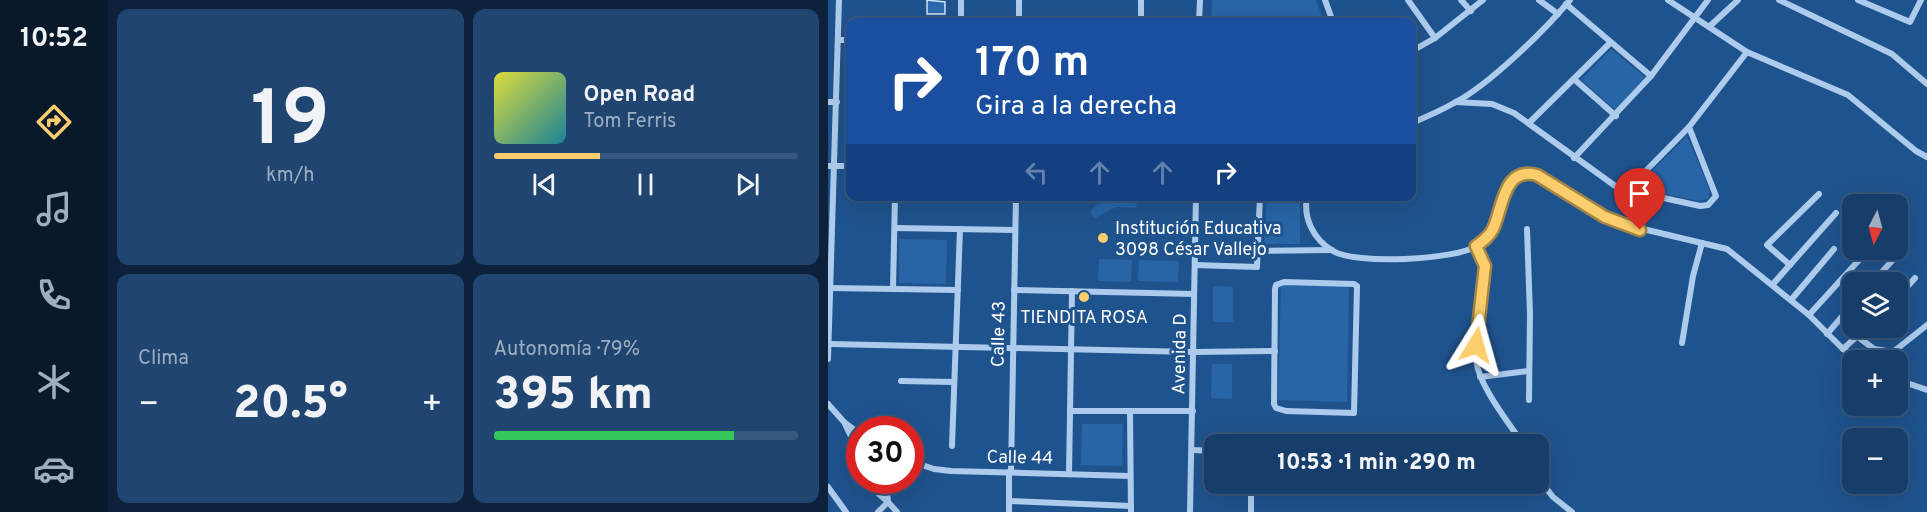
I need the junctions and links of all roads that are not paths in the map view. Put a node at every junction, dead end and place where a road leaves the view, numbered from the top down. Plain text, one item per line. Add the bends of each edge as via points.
1 (839, 0) edge
2 (961, 0) edge
3 (1019, 0) edge
4 (1141, 0) edge
5 (1200, 0) edge
6 (1325, 0) edge
7 (1408, 0) edge
8 (1461, 0) edge
9 (1483, 0) edge
10 (1539, 0) edge
11 (1668, 0) edge
12 (1707, 0) edge
13 (1738, 0) edge
14 (1779, 0) edge
15 (1858, 0) edge
16 (1921, 0) edge
17 (1568, 2) edge
18 (1471, 11) junction
19 (1558, 14) junction
20 (961, 18) edge
21 (1019, 18) edge
22 (1141, 18) edge
23 (1199, 18) edge
24 (1332, 18) edge
25 (1696, 18) junction
26 (1710, 26) junction
27 (1435, 38) junction
28 (838, 40) junction
29 (846, 40) edge
30 (1610, 43) junction
31 (1416, 49) edge
32 (1748, 52) junction
33 (1651, 76) junction
34 (1575, 80) junction
35 (1927, 84) edge
36 (828, 102) edge
37 (837, 102) junction
38 (1456, 102) junction
39 (1616, 116) junction
40 (1416, 121) edge
41 (1528, 123) junction
42 (1689, 127) junction
43 (1927, 157) edge
44 (1574, 158) junction
45 (828, 166) edge
46 (836, 166) junction
47 (846, 166) edge
48 (1627, 190) junction
49 (1819, 194) dead end
50 (895, 201) edge
51 (1016, 201) edge
52 (1196, 201) edge
53 (1260, 201) edge
54 (1307, 201) edge
55 (1836, 213) dead end
56 (895, 228) junction
57 (960, 229) junction
58 (1527, 229) dead end
59 (1015, 230) junction
60 (1702, 243) junction
61 (1476, 246) junction
62 (1834, 249) dead end
63 (1332, 250) junction
64 (1256, 251) junction
65 (1859, 260) edge
66 (1893, 260) edge
67 (1195, 265) junction
68 (1790, 265) junction
69 (1882, 272) edge
70 (1915, 278) dead end
71 (1773, 284) junction
72 (1908, 286) edge
73 (830, 288) edge
74 (893, 289) junction
75 (958, 290) junction
76 (1014, 290) junction
77 (1072, 291) junction
78 (1194, 294) junction
79 (1791, 300) junction
80 (1809, 315) junction
81 (1842, 317) edge
82 (1927, 325) edge
83 (1827, 334) junction
84 (1855, 338) edge
85 (1860, 338) edge
86 (1682, 343) dead end
87 (830, 344) junction
88 (956, 347) junction
89 (1013, 348) junction
90 (1844, 349) joint
91 (1071, 350) junction
92 (1275, 351) junction
93 (1193, 352) junction
94 (828, 359) edge
95 (1528, 371) junction
96 (1480, 377) junction
97 (902, 381) dead end
98 (954, 382) junction
99 (1908, 383) edge
100 (1927, 390) edge
101 (1529, 400) dead end
102 (828, 404) edge
103 (1070, 411) junction
104 (1193, 411) junction
105 (1130, 412) junction
106 (845, 423) edge
107 (1517, 434) edge
108 (952, 446) dead end
109 (1193, 450) junction
110 (1204, 450) edge
111 (924, 465) edge
112 (1010, 472) junction
113 (1069, 474) junction
114 (1130, 476) junction
115 (828, 487) edge
116 (1549, 492) edge
117 (878, 494) edge
118 (887, 494) edge
119 (1251, 494) edge
120 (1009, 501) junction
121 (888, 502) junction
122 (1131, 509) edge
123 (846, 512) edge
124 (878, 512) edge
125 (897, 512) edge
126 (1009, 512) edge
127 (1190, 512) edge
128 (1251, 512) edge
129 (1572, 512) edge

1 - 28 street
2 - 20 street
3 - 21 street
4 - 22 street
5 - 23 street
6 - 24 street
7 - 27 street
8 - 18 street
9 - 18 street
10 - 19 street
11 - 25 street
12 - 25 street
13 - 26 street
14 - 35 street via 1892,54
15 - 16 street via 1910,22
17 - 19 street
17 - 30 street
18 - 27 street
19 - 38 street via 1509,61
25 - 26 street
25 - 33 street
26 - 32 street
27 - 31 street
28 - 29 street
28 - 37 street
30 - 33 street
30 - 34 street
32 - 42 street
32 - 43 street via 1848,95
33 - 39 street
34 - 39 street
34 - 41 street
36 - 37 street
37 - 46 street
38 - 40 street
38 - 41 street via 1497,106
39 - 44 street
41 - 44 street
42 - 48 street
42 - 48 street via 1716,196 1714,201 1700,206
44 - 48 street
45 - 46 street
46 - 47 street
46 - 73 street
49 - 68 street via 1767,244
50 - 56 street
51 - 59 street, Calle 43
52 - 67 street, Avenida D
53 - 64 street
54 - 63 street via 1306,217
55 - 68 street
56 - 57 street
56 - 74 street
57 - 59 street
57 - 75 street
58 - 95 street
59 - 76 street, Calle 43
60 - 61 street via 1622,224 1528,172 1517,175 1507,186 1491,232
60 - 71 street via 1727,249
60 - 86 street
61 - 63 street via 1418,258 1366,257
61 - 96 street via 1485,266 1476,345
62 - 79 street
63 - 64 street
64 - 67 street via 1257,267
65 - 80 street
66 - 69 street
67 - 78 street, Avenida D
68 - 71 street
70 - 72 street
71 - 79 street
73 - 74 street
73 - 87 street
74 - 75 street
75 - 88 street
76 - 77 street
76 - 89 street, Calle 43
77 - 78 street
77 - 91 street
78 - 93 street, Avenida D
79 - 80 street
80 - 83 street
81 - 83 street
82 - 85 street via 1893,352 1874,349
83 - 90 street
84 - 90 street
87 - 88 street
87 - 94 street
88 - 89 street
88 - 98 street
89 - 91 street
89 - 112 street, Calle 43
91 - 93 street
91 - 103 street
92 - 92 street via 1276,285 1284,282 1357,286 1354,413 1276,408
92 - 93 street
93 - 104 street, Avenida D
95 - 96 street
95 - 101 street
96 - 107 street
97 - 98 street
98 - 108 street
99 - 100 street
102 - 106 street
103 - 105 street
103 - 113 street
104 - 105 street
104 - 109 street, Avenida D
105 - 114 street
109 - 110 street
109 - 127 street, Avenida D
111 - 112 street, Calle 44
112 - 113 street, Calle 44
112 - 120 street, Calle 43
113 - 114 street, Calle 44
114 - 122 street
115 - 123 street
116 - 129 street
117 - 121 street
118 - 121 street
119 - 128 street
120 - 122 street
120 - 126 street, Calle 43
121 - 124 street
121 - 125 street

